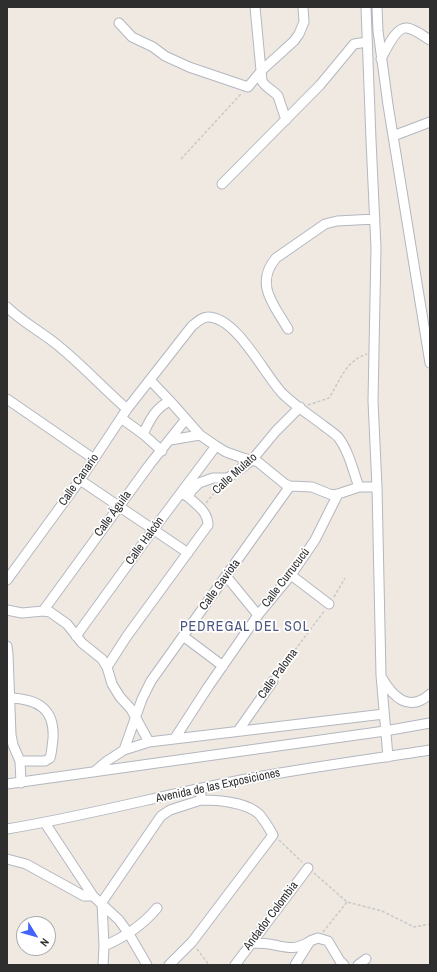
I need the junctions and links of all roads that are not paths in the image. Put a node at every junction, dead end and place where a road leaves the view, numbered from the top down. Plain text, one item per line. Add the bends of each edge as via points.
1 (255, 7) edge
2 (303, 7) edge
3 (366, 7) edge
4 (377, 7) edge
5 (119, 23) dead end
6 (430, 40) edge
7 (367, 42) junction
8 (381, 59) junction
9 (262, 70) junction
10 (286, 120) junction
11 (430, 122) edge
12 (393, 136) junction
13 (222, 184) dead end
14 (375, 220) junction
15 (7, 307) edge
16 (288, 329) dead end
17 (427, 329) edge
18 (430, 363) edge
19 (150, 380) junction
20 (7, 399) edge
21 (170, 401) junction
22 (300, 407) junction
23 (127, 409) junction
24 (121, 418) junction
25 (186, 419) junction
26 (143, 434) junction
27 (200, 435) junction
28 (170, 440) junction
29 (216, 446) junction
30 (162, 451) junction
31 (94, 459) junction
32 (252, 460) junction
33 (80, 480) junction
34 (290, 486) junction
35 (359, 487) junction
36 (377, 487) junction
37 (185, 494) junction
38 (338, 494) junction
39 (119, 506) junction
40 (153, 530) junction
41 (188, 553) junction
42 (291, 575) junction
43 (226, 576) junction
44 (7, 580) edge
45 (329, 604) road end
46 (7, 610) edge
47 (43, 611) junction
48 (258, 615) junction
49 (76, 636) junction
50 (183, 636) junction
51 (7, 646) edge
52 (107, 666) junction
53 (223, 666) junction
54 (381, 675) junction
55 (273, 681) road end
56 (430, 694) edge
57 (10, 698) junction
58 (384, 714) junction
59 (135, 718) junction
60 (430, 723) edge
61 (238, 731) junction
62 (385, 731) junction
63 (176, 738) junction
64 (149, 742) junction
65 (430, 742) edge
66 (124, 750) junction
67 (425, 751) edge
68 (388, 756) junction
69 (20, 761) junction
70 (45, 761) junction
71 (94, 772) junction
72 (45, 779) junction
73 (21, 783) junction
74 (7, 784) edge
75 (202, 789) junction
76 (201, 800) junction
77 (46, 823) junction
78 (7, 830) edge
79 (7, 859) edge
80 (308, 868) road end
81 (93, 896) junction
82 (102, 902) junction
83 (157, 908) dead end
84 (129, 934) junction
85 (314, 940) junction
86 (251, 942) junction
87 (104, 946) junction
88 (103, 965) edge
89 (147, 965) edge
90 (169, 965) edge
91 (235, 965) edge
92 (295, 965) edge
93 (344, 965) edge

1 - 9 street
2 - 9 street via 304,22 299,34
3 - 7 street
4 - 8 street
5 - 9 street via 132,36 165,56 248,87
6 - 8 street via 412,30 401,28
7 - 10 street via 354,44 320,85
7 - 14 street
8 - 12 street
9 - 10 street via 262,81 278,96
10 - 13 street
11 - 12 street
12 - 17 street
14 - 16 street via 337,221 325,224 271,264 266,278 267,292
14 - 36 street via 374,426
15 - 23 street via 18,318 70,355
17 - 18 street
19 - 21 street
19 - 22 street, Calle Canario via 192,326 208,317 226,324 254,353 274,385
19 - 23 street, Calle Canario
20 - 31 street
21 - 25 street
21 - 26 street via 154,413
22 - 32 street, Calle Mulato
22 - 35 street via 337,436 344,446
23 - 24 street, Calle Canario
24 - 26 street
24 - 31 street, Calle Canario
25 - 27 street
25 - 28 street, Calle Águila
26 - 30 street
27 - 28 street
27 - 29 street
28 - 30 street, Calle Águila
29 - 32 street via 235,456
29 - 37 street, Calle Halcón
30 - 39 street, Calle Águila
31 - 33 street, Calle Canario
32 - 34 street
32 - 37 street, Calle Mulato via 228,478 213,478 199,483
33 - 39 street
33 - 44 street, Calle Canario
34 - 38 street via 312,487
34 - 43 street, Calle Gaviota
35 - 36 street
35 - 38 street
36 - 54 street
37 - 40 street, Calle Halcón
37 - 41 street via 208,519 208,525
38 - 42 street, Calle Currucucú via 315,540
39 - 40 street
39 - 47 street, Calle Águila
40 - 41 street
40 - 49 street, Calle Halcón
41 - 52 street
42 - 45 street
42 - 48 street, Calle Currucucú
43 - 48 street
43 - 50 street, Calle Gaviota
46 - 47 street via 22,613
47 - 49 street via 50,612 68,624
48 - 53 street, Calle Currucucú
49 - 52 street
50 - 53 street
50 - 59 street, Calle Gaviota via 151,681
51 - 57 street
52 - 59 street via 112,684
53 - 63 street, Calle Currucucú
54 - 56 street via 399,700 413,703
54 - 58 street
55 - 61 street, Calle Paloma
57 - 69 street via 11,735 15,753
57 - 70 street via 34,702 50,715 52,750 50,758
58 - 61 street
58 - 62 street
59 - 64 street
59 - 66 street, Calle Gaviota
60 - 62 street
61 - 63 street
62 - 68 street
62 - 71 street
63 - 64 street
64 - 66 street
65 - 67 street
66 - 71 street
67 - 68 street, Avenida de las Exposiciones
68 - 75 street, Avenida de las Exposiciones via 241,780
69 - 70 street
69 - 73 street
70 - 72 street
71 - 72 street
72 - 73 street
73 - 74 street
75 - 76 street
75 - 77 street, Avenida de las Exposiciones
76 - 82 street via 170,810 162,816
76 - 90 street via 248,807 259,814 273,835 192,942
77 - 78 street, Avenida de las Exposiciones
77 - 81 street
79 - 81 street via 26,864 84,896
80 - 86 street, Andador Colombia
81 - 82 street
82 - 84 street
82 - 87 street
83 - 84 street
84 - 87 street
84 - 89 street
85 - 86 street via 299,948
85 - 92 street
85 - 93 street via 328,941
86 - 91 street, Andador Colombia
87 - 88 street

